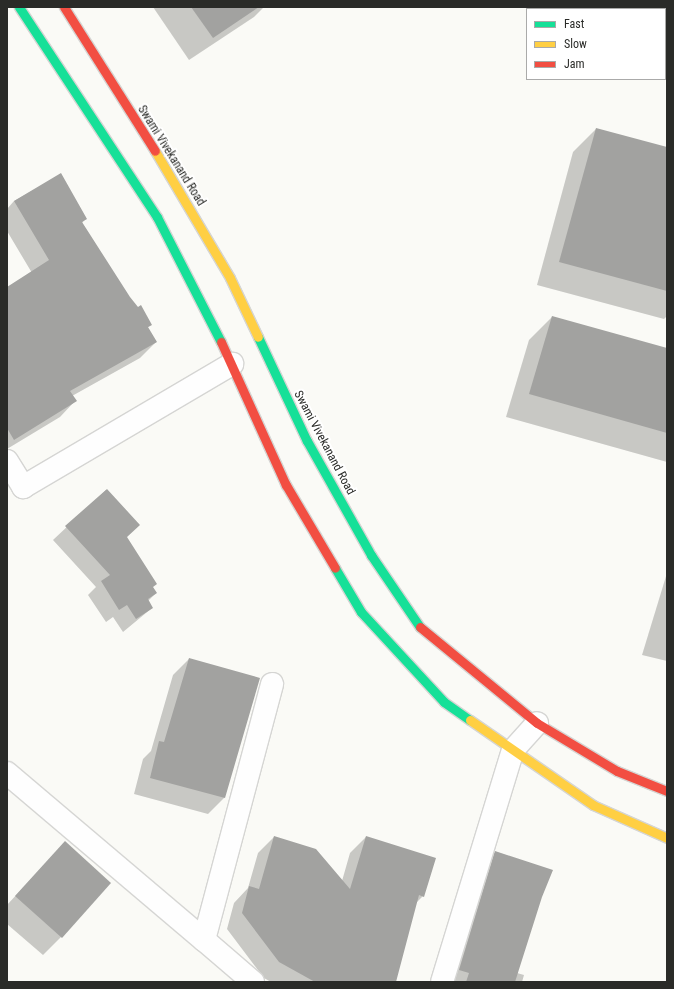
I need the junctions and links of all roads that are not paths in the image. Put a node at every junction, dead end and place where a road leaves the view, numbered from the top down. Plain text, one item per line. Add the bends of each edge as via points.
1 (20, 7) edge
2 (64, 7) edge
3 (232, 364) junction
4 (7, 461) edge
5 (272, 684) dead end
6 (537, 723) junction
7 (513, 750) junction
8 (7, 773) edge
9 (667, 791) edge
10 (667, 838) edge
11 (204, 940) junction
12 (253, 982) edge
13 (442, 982) edge

1 - 3 main road via 157,217
2 - 6 main road, Swami Vivekanand Road via 184,197 230,278 307,441 371,555 420,627
3 - 4 street via 23,487
3 - 7 main road via 286,485 361,612 444,702
5 - 11 street
6 - 7 street
6 - 9 main road, Swami Vivekanand Road via 617,771
7 - 10 main road via 593,805
7 - 13 street
8 - 11 street
11 - 12 street

